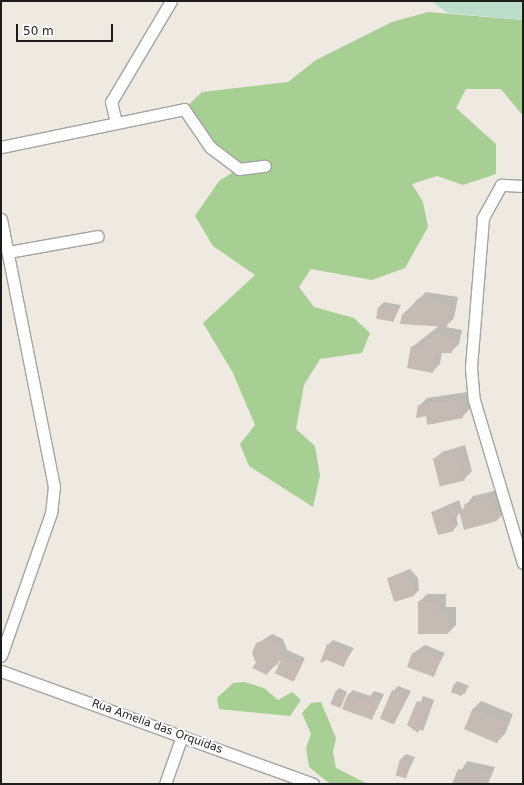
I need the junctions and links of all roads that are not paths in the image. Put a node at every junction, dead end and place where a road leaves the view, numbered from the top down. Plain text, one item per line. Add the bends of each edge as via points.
1 (171, 1) edge
2 (116, 123) junction
3 (1, 147) edge
4 (265, 166) dead end
5 (523, 186) edge
6 (1, 219) edge
7 (98, 236) dead end
8 (8, 252) junction
9 (523, 563) edge
10 (1, 656) edge
11 (1, 670) edge
12 (182, 736) junction
13 (165, 784) edge
14 (313, 784) edge

1 - 2 street via 112,102
2 - 3 street
2 - 4 street via 184,109 210,147 239,169
5 - 9 street via 501,185 483,218 472,368 474,400
6 - 8 street
7 - 8 street
8 - 10 street via 54,486 51,513
11 - 12 street, Rua Amelia das Orquidas
12 - 13 street
12 - 14 street, Rua Amelia das Orquidas

